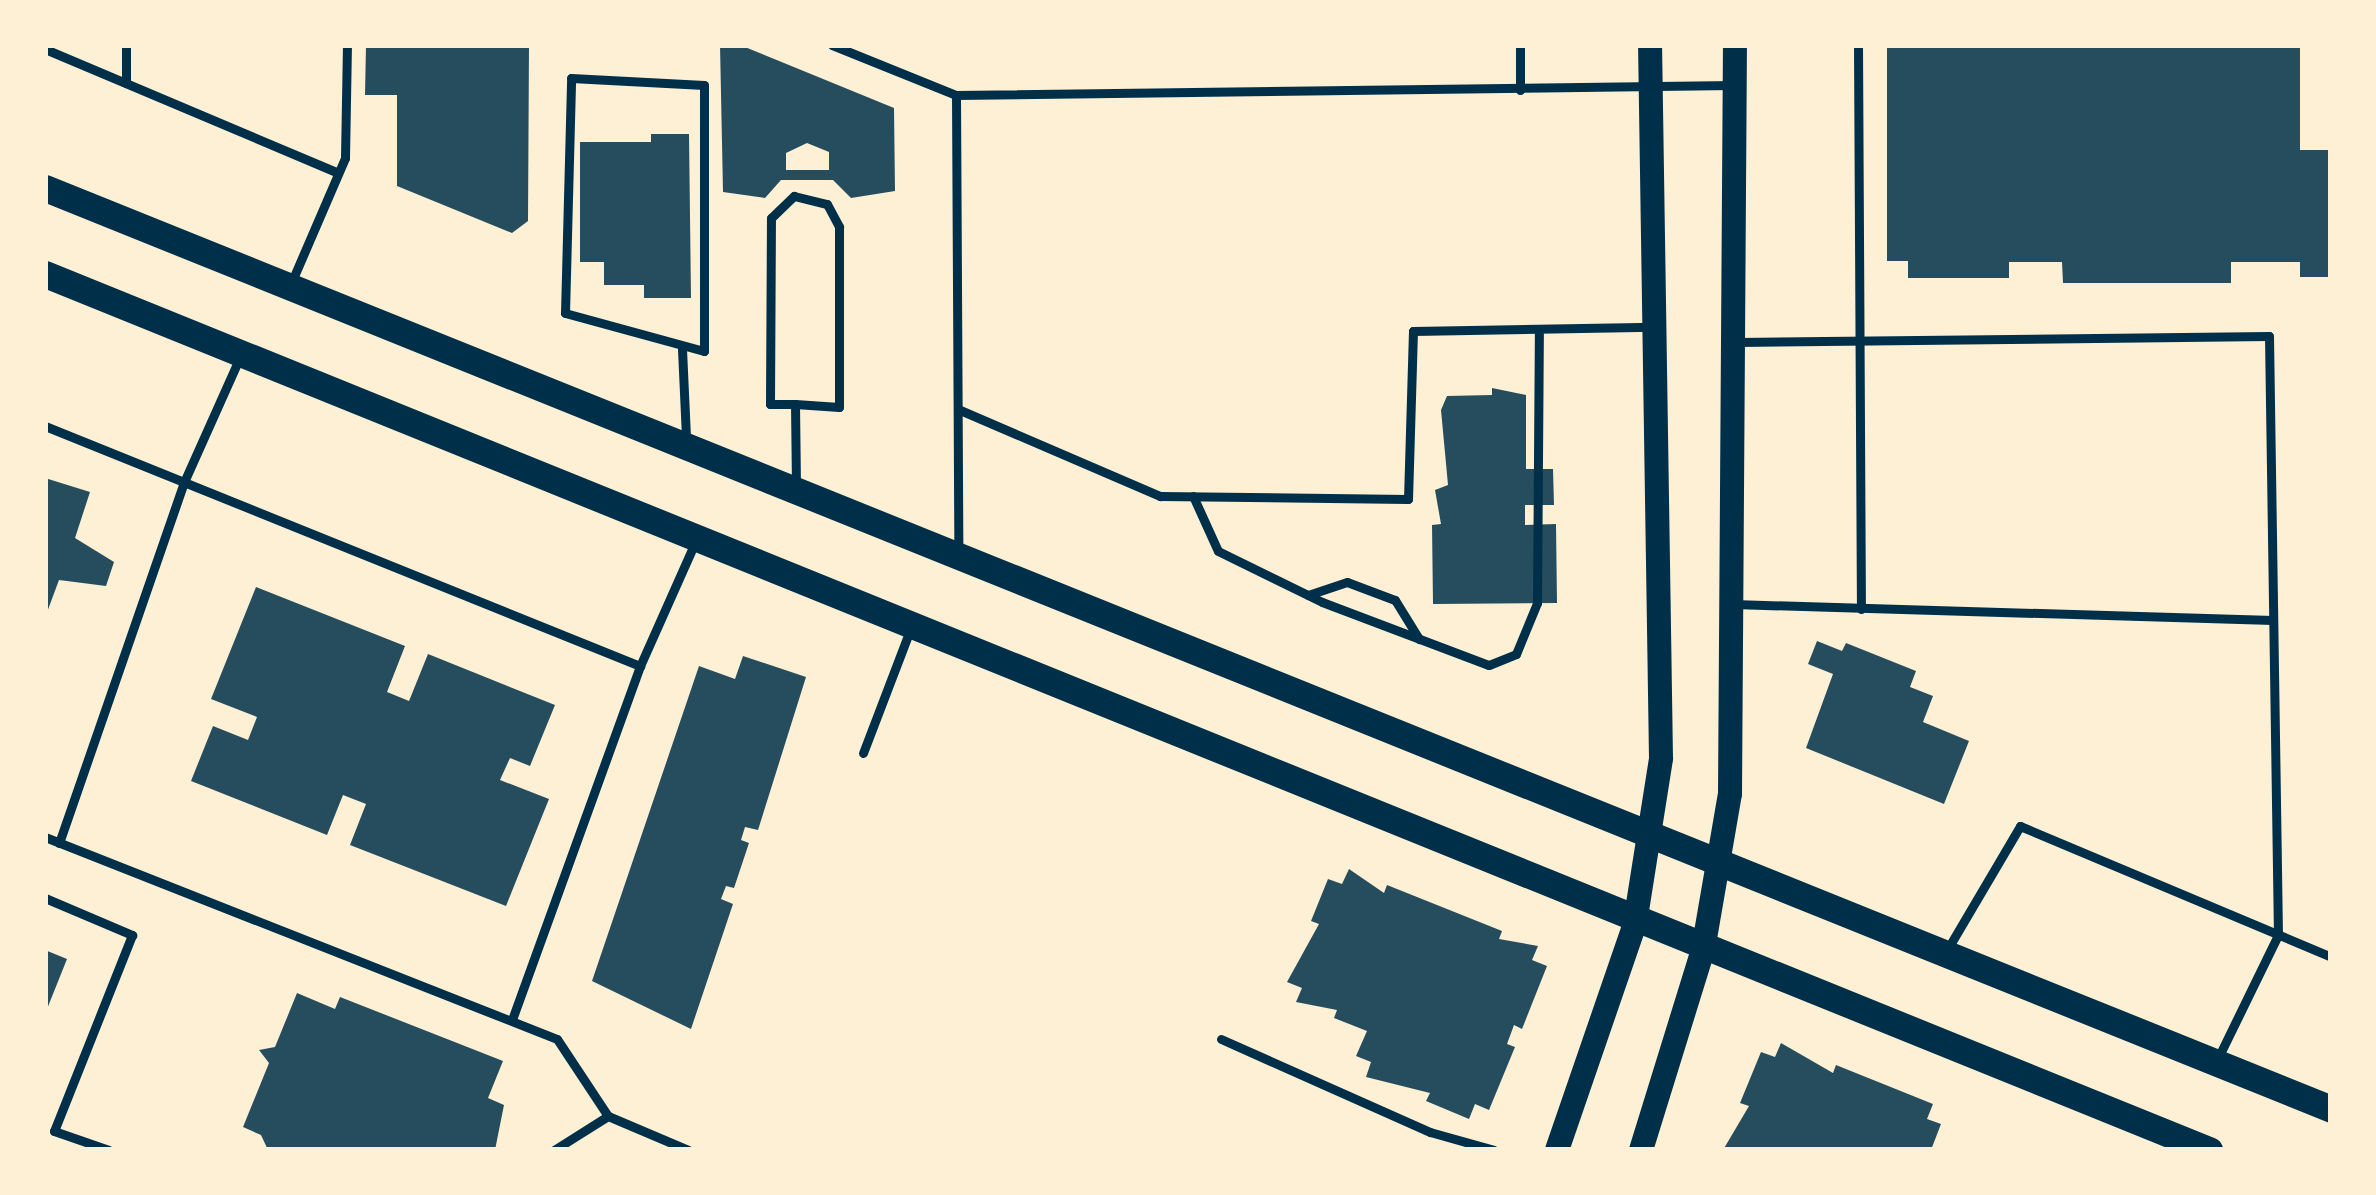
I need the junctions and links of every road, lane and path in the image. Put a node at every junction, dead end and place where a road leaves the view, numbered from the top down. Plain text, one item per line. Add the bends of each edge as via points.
1 (126, 45) edge
2 (346, 45) edge
3 (832, 45) edge
4 (1520, 45) edge
5 (1649, 45) edge
6 (1735, 45) edge
7 (1858, 45) edge
8 (45, 49) edge
9 (126, 83) junction
10 (1734, 85) junction
11 (1650, 89) junction
12 (1520, 90) junction
13 (956, 95) junction
14 (338, 173) junction
15 (45, 188) edge
16 (45, 274) edge
17 (290, 286) junction
18 (1654, 327) junction
19 (1539, 329) junction
20 (1860, 340) junction
21 (1732, 342) junction
22 (682, 349) junction
23 (242, 353) junction
24 (795, 404) junction
25 (960, 410) junction
26 (45, 426) edge
27 (686, 444) junction
28 (184, 482) junction
29 (796, 488) junction
30 (1193, 496) junction
31 (698, 535) junction
32 (958, 554) junction
33 (1308, 595) junction
34 (1731, 604) junction
35 (1862, 609) junction
36 (2273, 620) junction
37 (913, 621) junction
38 (1420, 641) junction
39 (640, 666) junction
40 (863, 753) dead end
41 (1651, 835) junction
42 (45, 837) edge
43 (59, 843) junction
44 (1720, 862) junction
45 (45, 898) edge
46 (1635, 923) junction
47 (2278, 935) junction
48 (1703, 950) junction
49 (1945, 955) junction
50 (2331, 957) edge
51 (512, 1020) junction
52 (1221, 1039) dead end
53 (2216, 1063) junction
54 (2331, 1109) edge
55 (608, 1116) junction
56 (109, 1150) edge
57 (554, 1150) edge
58 (688, 1150) edge
59 (1494, 1150) edge
60 (1557, 1150) edge
61 (1641, 1150) edge
62 (2209, 1150) edge

1 - 9 lane
2 - 14 lane
3 - 13 lane
4 - 12 lane
5 - 11 main road
6 - 10 main road
7 - 20 lane
8 - 9 lane
9 - 14 lane
10 - 11 lane
10 - 21 main road
11 - 12 lane
11 - 18 main road
12 - 13 lane
13 - 25 lane
14 - 17 lane
15 - 17 main road
16 - 23 main road
17 - 27 main road
18 - 19 lane
18 - 41 main road via 1661,758
19 - 30 lane via 1413,331 1408,499
19 - 38 lane via 1533,628 1516,654 1489,665
20 - 21 lane
20 - 35 lane
20 - 36 lane via 2269,336
21 - 34 main road
22 - 22 lane via 704,351 704,85 571,78 566,313
22 - 27 lane
23 - 28 lane
23 - 31 main road
24 - 24 lane via 839,407 839,227 827,204 794,196 771,218 770,404
24 - 29 lane
25 - 30 lane via 1160,496
25 - 32 lane
26 - 28 lane
27 - 29 main road
28 - 39 lane
28 - 43 lane
29 - 32 main road
30 - 33 lane via 1218,550
31 - 37 main road
31 - 39 lane
32 - 41 main road
33 - 38 lane
33 - 38 lane via 1347,582 1395,600
34 - 35 lane
34 - 44 main road via 1730,794
35 - 36 lane
36 - 47 lane
37 - 40 lane
37 - 46 main road
39 - 51 lane
41 - 44 main road
41 - 46 main road
42 - 43 lane
43 - 51 lane
44 - 48 main road
44 - 49 main road
45 - 56 lane via 132,935 54,1131
46 - 48 main road
46 - 60 main road
47 - 49 lane via 2020,826
47 - 50 lane
47 - 53 lane
48 - 61 main road
48 - 62 main road
49 - 53 main road
51 - 55 lane via 556,1039
52 - 59 lane via 1408,1124
53 - 54 main road
55 - 57 lane
55 - 58 lane

